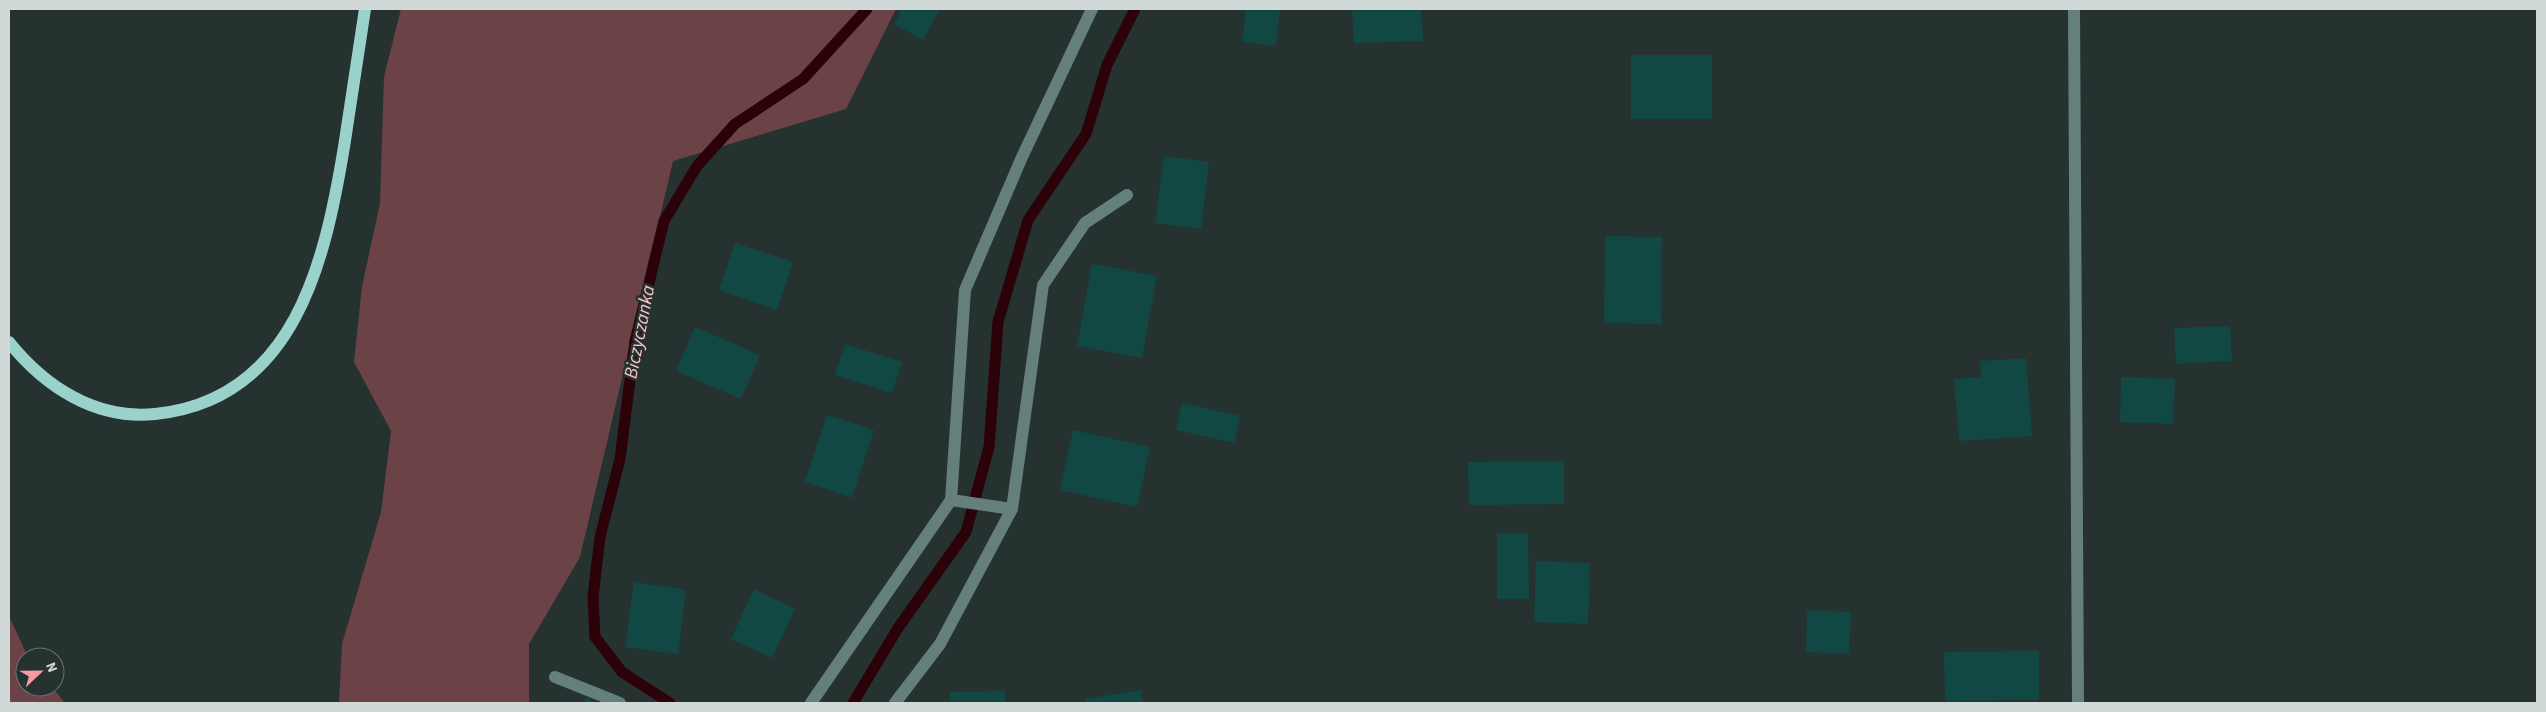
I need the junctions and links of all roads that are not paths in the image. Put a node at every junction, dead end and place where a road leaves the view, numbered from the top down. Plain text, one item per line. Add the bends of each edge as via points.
1 (366, 9) edge
2 (1092, 9) edge
3 (2074, 9) edge
4 (1127, 195) dead end
5 (9, 342) edge
6 (950, 500) junction
7 (1012, 509) junction
8 (555, 677) dead end
9 (620, 703) edge
10 (811, 703) edge
11 (895, 703) edge
12 (2078, 703) edge

1 - 5 main road via 338,182 321,256 306,300 289,331 267,359 224,392 188,408 153,414 117,413 96,408 64,393 47,381
2 - 6 street via 1022,157 965,290
3 - 12 street
4 - 7 street via 1085,223 1043,285
6 - 7 street
6 - 10 street
7 - 11 street via 940,644
8 - 9 street

